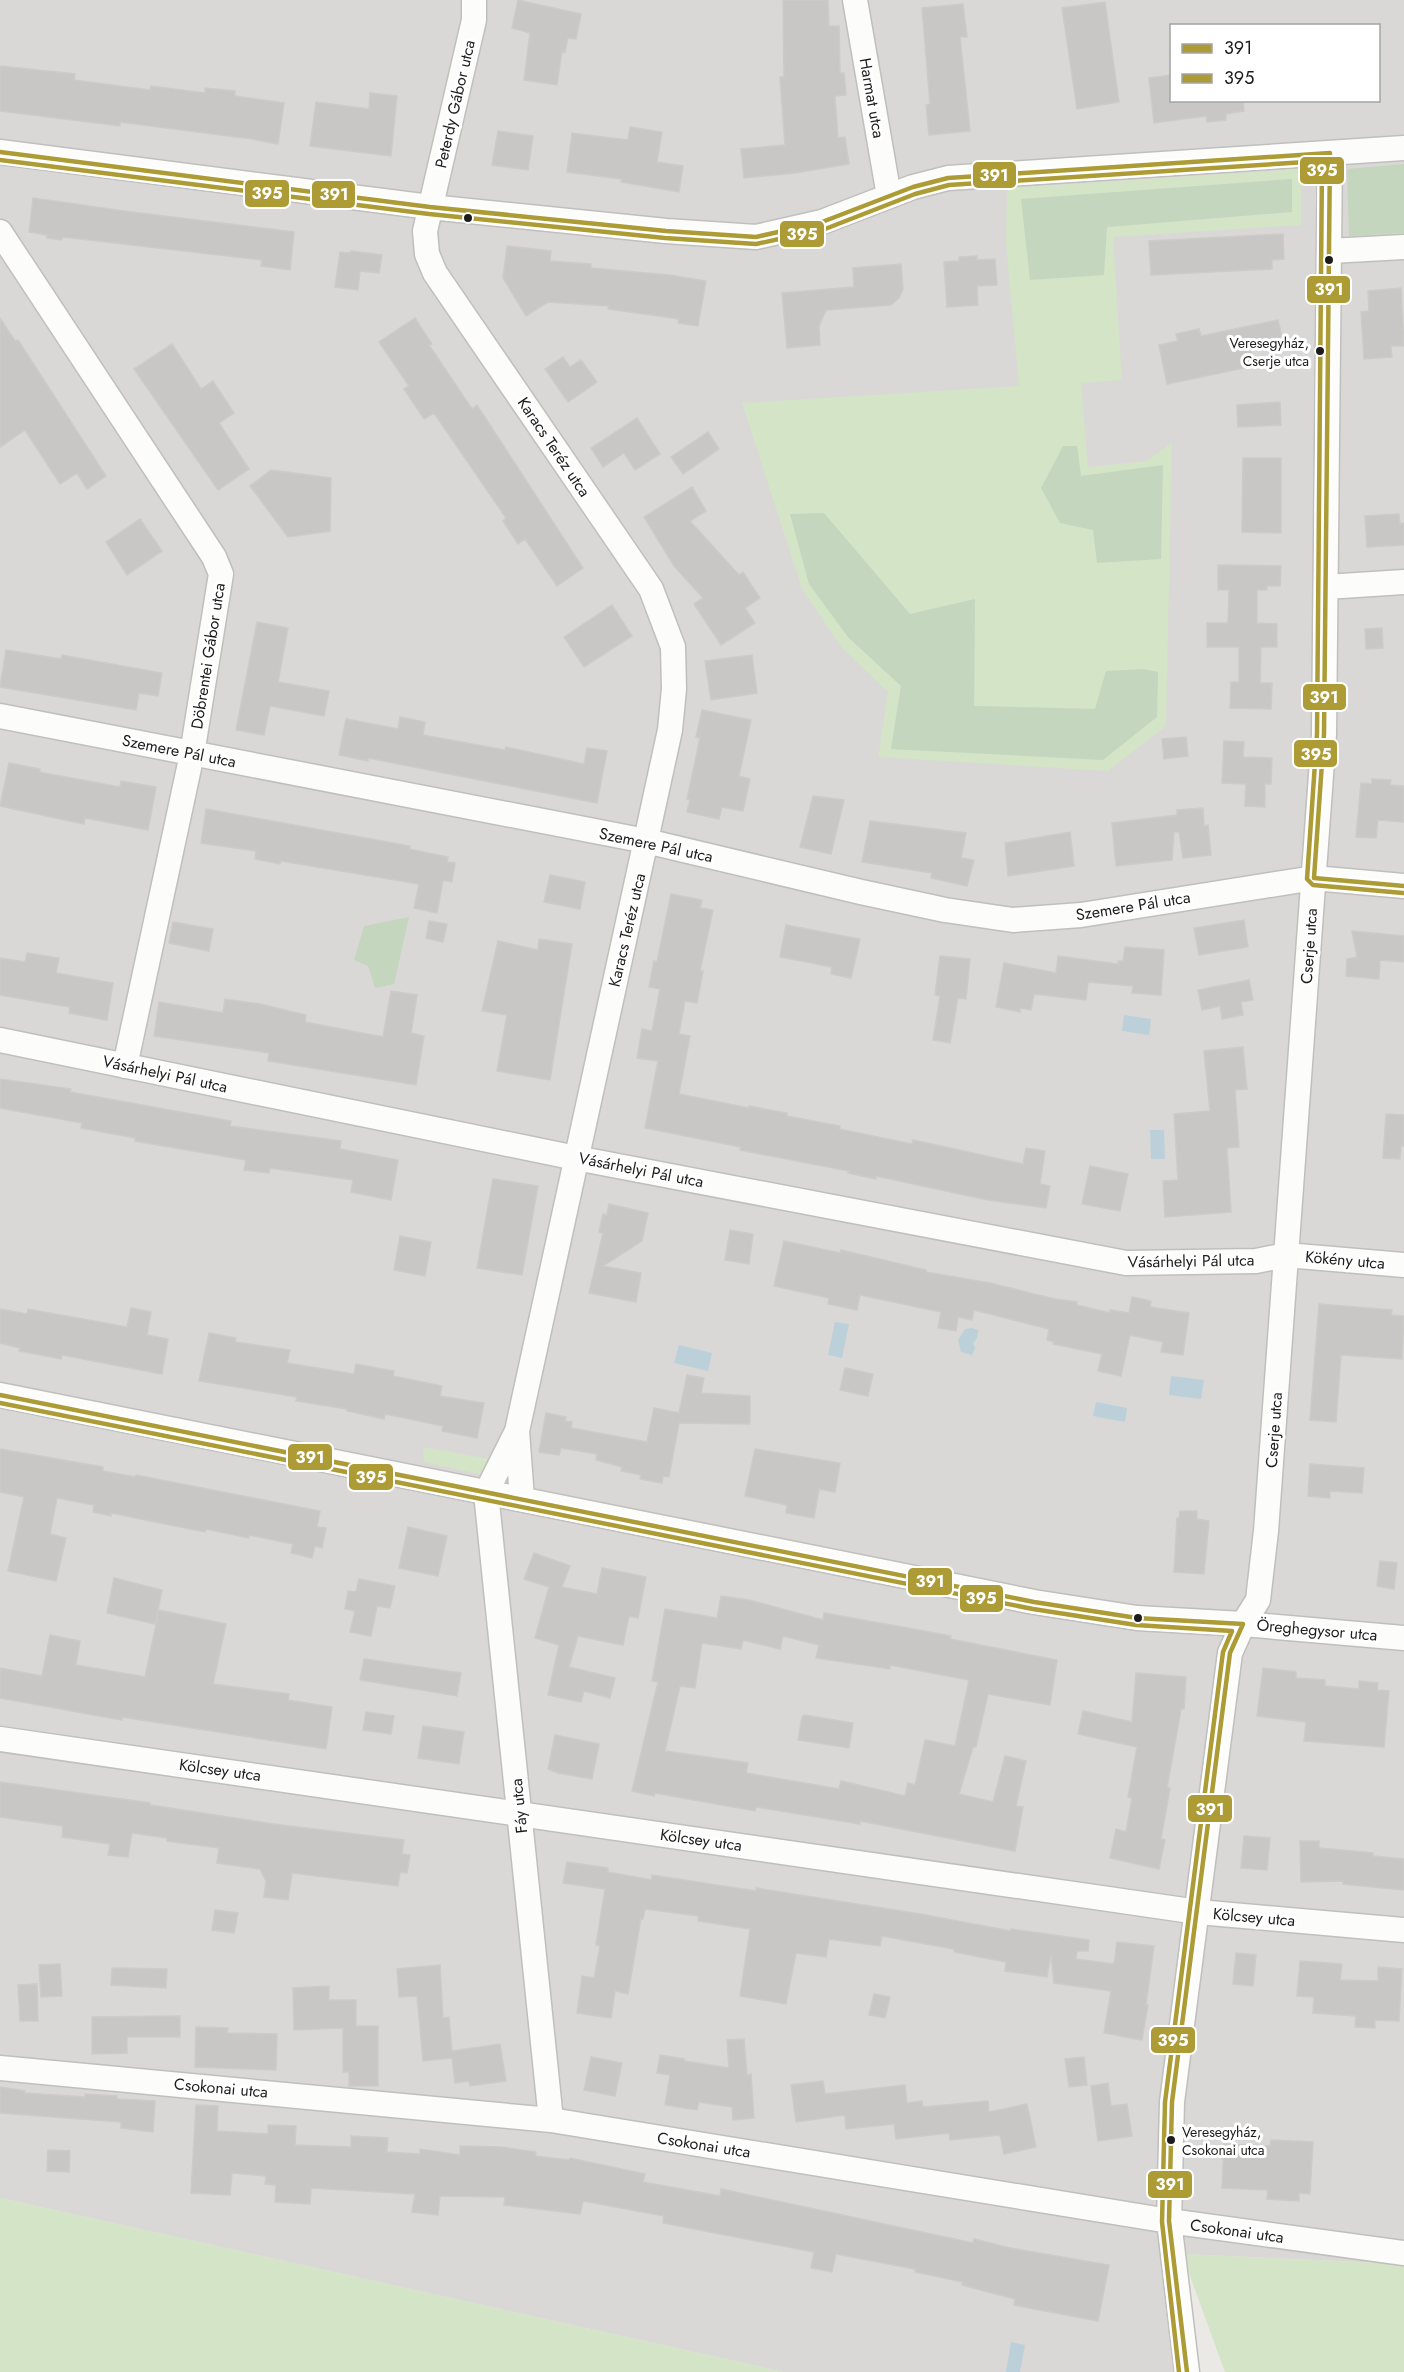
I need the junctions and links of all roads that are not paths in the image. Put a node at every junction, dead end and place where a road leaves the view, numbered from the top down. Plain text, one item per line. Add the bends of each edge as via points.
1 (474, 0) edge
2 (855, 0) edge
3 (1404, 148) edge
4 (0, 152) edge
5 (1330, 153) junction
6 (889, 196) junction
7 (430, 207) junction
8 (0, 232) edge
9 (1404, 247) edge
10 (1330, 251) junction
11 (1404, 582) edge
12 (1326, 587) junction
13 (0, 716) edge
14 (192, 754) junction
15 (646, 841) junction
16 (1314, 878) junction
17 (1404, 886) edge
18 (0, 1040) edge
19 (125, 1066) junction
20 (576, 1158) junction
21 (1286, 1255) junction
22 (1404, 1265) edge
23 (0, 1395) edge
24 (518, 1431) junction
25 (486, 1493) junction
26 (522, 1499) junction
27 (1243, 1624) junction
28 (1404, 1638) edge
29 (0, 1738) edge
30 (519, 1813) junction
31 (1198, 1912) junction
32 (1404, 1930) edge
33 (0, 2068) edge
34 (551, 2120) junction
35 (1169, 2221) junction
36 (1404, 2253) edge
37 (1187, 2372) edge

1 - 7 street, Peterdy Gábor utca via 474,21
2 - 6 street, Harmat utca
3 - 5 street
4 - 7 street
5 - 6 street via 948,178
5 - 10 street, Cserje utca
6 - 7 street via 822,222 756,237
7 - 15 street, Karacs Teréz utca via 425,231 427,254 435,273 651,590 673,647 670,730
8 - 14 street, Döbrentei Gábor utca via 214,557 221,574
9 - 10 street
10 - 12 street, Cserje utca
11 - 12 street
12 - 16 street, Cserje utca via 1324,734
13 - 14 street, Szemere Pál utca
14 - 15 street, Szemere Pál utca
14 - 19 street, Döbrentei Gábor utca
15 - 16 street, Szemere Pál utca via 861,892 1013,920 1081,915
15 - 20 street, Karacs Teréz utca
16 - 17 street, Szemere Pál utca
16 - 21 street, Cserje utca
18 - 19 street, Vásárhelyi Pál utca
19 - 20 street, Vásárhelyi Pál utca
20 - 21 street, Vásárhelyi Pál utca via 1126,1263 1256,1261
20 - 24 street, Karacs Teréz utca
21 - 22 street, Kökény utca
21 - 27 street, Cserje utca via 1258,1600
23 - 25 street, Öreghegysor utca
24 - 25 street, Karacs Teréz utca
24 - 26 street, Karacs Teréz utca
25 - 26 street, Öreghegysor utca
25 - 30 street, Fáy utca
26 - 27 street, Öreghegysor utca via 1034,1602 1137,1618
27 - 28 street, Öreghegysor utca
27 - 31 street, Cserje utca via 1230,1653
29 - 30 street, Kölcsey utca
30 - 31 street, Kölcsey utca
30 - 34 street, Fáy utca
31 - 32 street, Kölcsey utca
31 - 35 street, Cserje utca via 1172,2102
33 - 34 street, Csokonai utca
34 - 35 street, Csokonai utca
35 - 36 street, Csokonai utca
35 - 37 street, Cserje utca

